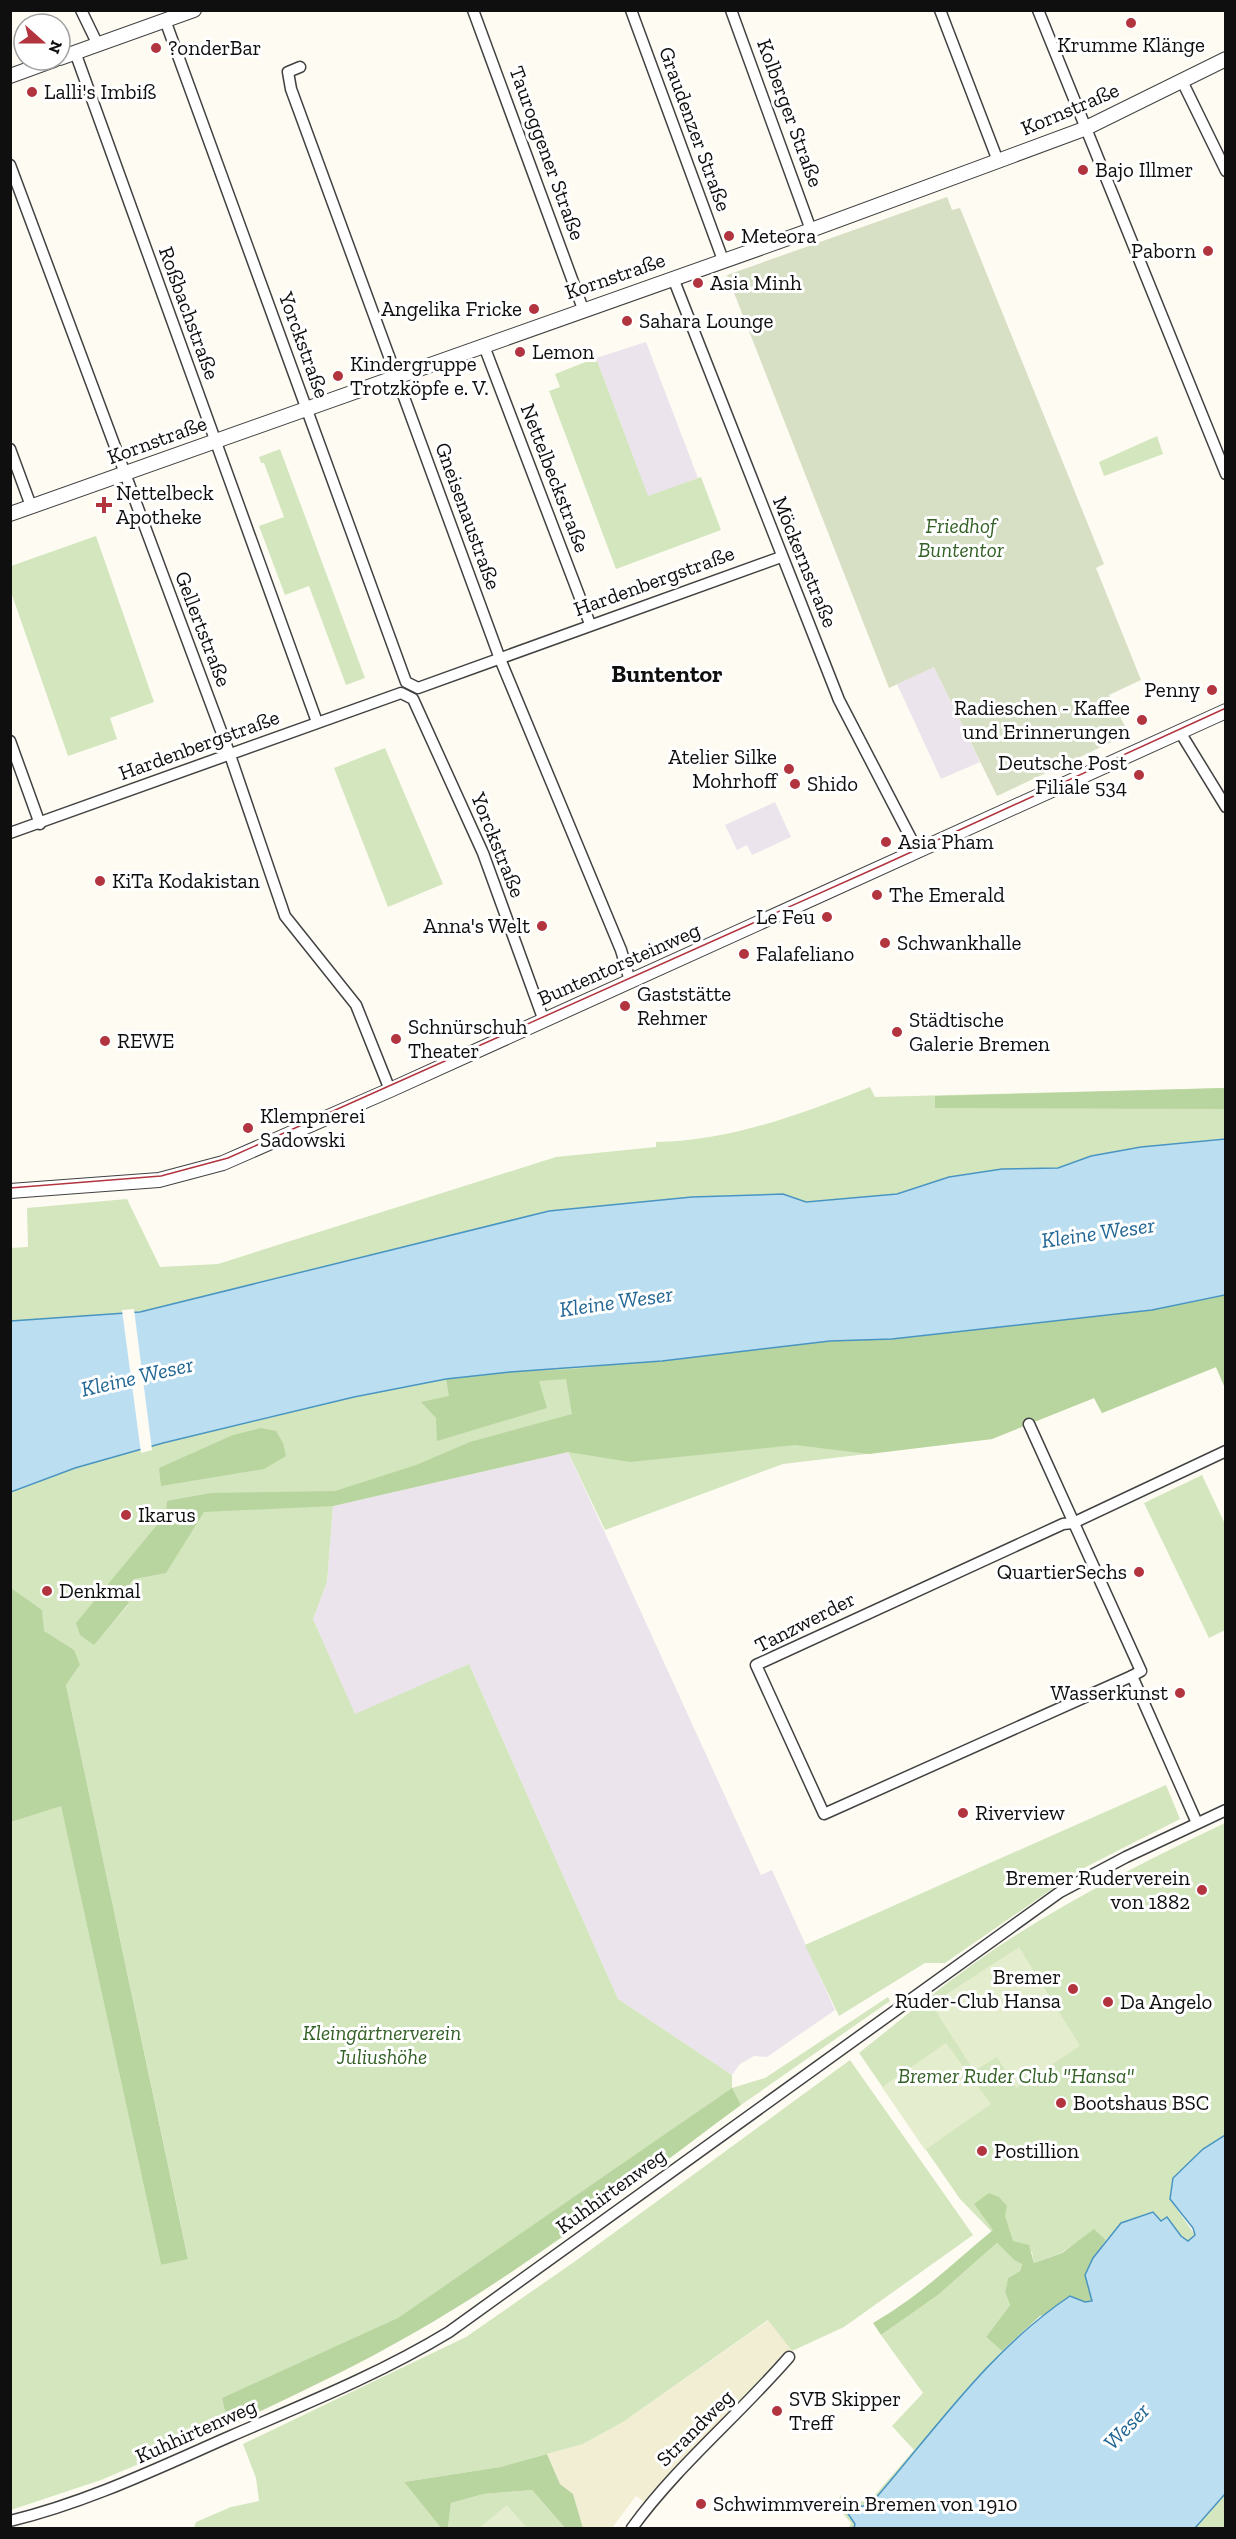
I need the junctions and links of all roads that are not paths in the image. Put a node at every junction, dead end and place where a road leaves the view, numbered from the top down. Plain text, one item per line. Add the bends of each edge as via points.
1 (81, 10) edge
2 (194, 10) edge
3 (473, 10) edge
4 (631, 10) edge
5 (731, 10) edge
6 (940, 10) edge
7 (1038, 10) edge
8 (165, 20) junction
9 (98, 45) junction
10 (75, 52) junction
11 (72, 53) edge
12 (1226, 59) edge
13 (300, 67) dead end
14 (1182, 81) junction
15 (1084, 129) junction
16 (998, 161) junction
17 (10, 165) edge
18 (1226, 171) edge
19 (811, 230) junction
20 (723, 260) junction
21 (673, 278) junction
22 (584, 309) junction
23 (484, 346) junction
24 (397, 378) junction
25 (306, 408) junction
26 (215, 442) junction
27 (10, 448) edge
28 (124, 474) junction
29 (1226, 474) edge
30 (31, 506) junction
31 (10, 514) edge
32 (781, 557) junction
33 (590, 624) junction
34 (500, 659) junction
35 (406, 682) joint
36 (401, 693) joint
37 (1226, 711) edge
38 (318, 722) junction
39 (1180, 732) junction
40 (10, 741) edge
41 (230, 754) junction
42 (1226, 807) edge
43 (40, 824) junction
44 (10, 833) edge
45 (918, 852) junction
46 (630, 981) junction
47 (544, 1021) junction
48 (390, 1090) junction
49 (10, 1191) edge
50 (1029, 1424) dead end
51 (1226, 1451) edge
52 (1073, 1523) junction
53 (1132, 1676) junction
54 (1226, 1810) edge
55 (1197, 1823) junction
56 (789, 2357) dead end
57 (10, 2522) edge
58 (632, 2529) edge

1 - 9 street
2 - 8 street
3 - 22 street, Tauroggener Straße
4 - 20 street, Graudenzer Straße
5 - 19 street, Kolberger Straße
6 - 16 street
7 - 15 street
8 - 9 street
8 - 25 street, Yorckstraße
9 - 10 street
10 - 11 street
10 - 26 street, Roßbachstraße
12 - 14 street, Kornstraße
13 - 24 street, Gneisenaustraße via 288,72 291,89
14 - 15 street, Kornstraße
14 - 18 street
15 - 16 street, Kornstraße
15 - 29 street
16 - 19 street, Kornstraße
17 - 28 street, Gellertstraße
19 - 20 street, Kornstraße
20 - 21 street, Kornstraße
21 - 22 street, Kornstraße
21 - 32 street, Möckernstraße
22 - 23 street, Kornstraße
23 - 24 street, Kornstraße
23 - 33 street, Nettelbeckstraße
24 - 25 street, Kornstraße
24 - 34 street, Gneisenaustraße
25 - 26 street, Kornstraße
25 - 35 street, Yorckstraße
26 - 28 street, Kornstraße
26 - 38 street, Roßbachstraße
27 - 30 street
28 - 30 street, Kornstraße
28 - 41 street, Gellertstraße
30 - 31 street, Kornstraße
32 - 33 street, Hardenbergstraße
32 - 45 street, Möckernstraße via 839,700
33 - 34 street, Hardenbergstraße
34 - 35 street, Hardenbergstraße via 418,688
34 - 46 street, Gneisenaustraße via 621,950
36 - 38 street, Hardenbergstraße
36 - 47 street, Yorckstraße via 413,699 483,853
37 - 39 street, Buntentorsteinweg
38 - 41 street, Hardenbergstraße
39 - 42 street
39 - 45 street, Buntentorsteinweg
40 - 43 street
41 - 43 street, Hardenbergstraße
41 - 48 street, Gellertstraße via 285,916 356,1005
43 - 44 street, Hardenbergstraße
45 - 46 street, Buntentorsteinweg
46 - 47 street, Buntentorsteinweg
47 - 48 street, Buntentorsteinweg
48 - 49 street, Buntentorsteinweg via 238,1157 192,1173 130,1183
50 - 52 street
51 - 52 street, Tanzwerder
52 - 53 street via 1141,1671
52 - 53 street, Tanzwerder via 934,1581 756,1665 824,1814
53 - 55 street
54 - 55 street, Kuhhirtenweg
55 - 57 street, Kuhhirtenweg via 1060,1892 468,2319 411,2355 136,2479
56 - 58 street, Strandweg via 654,2498

